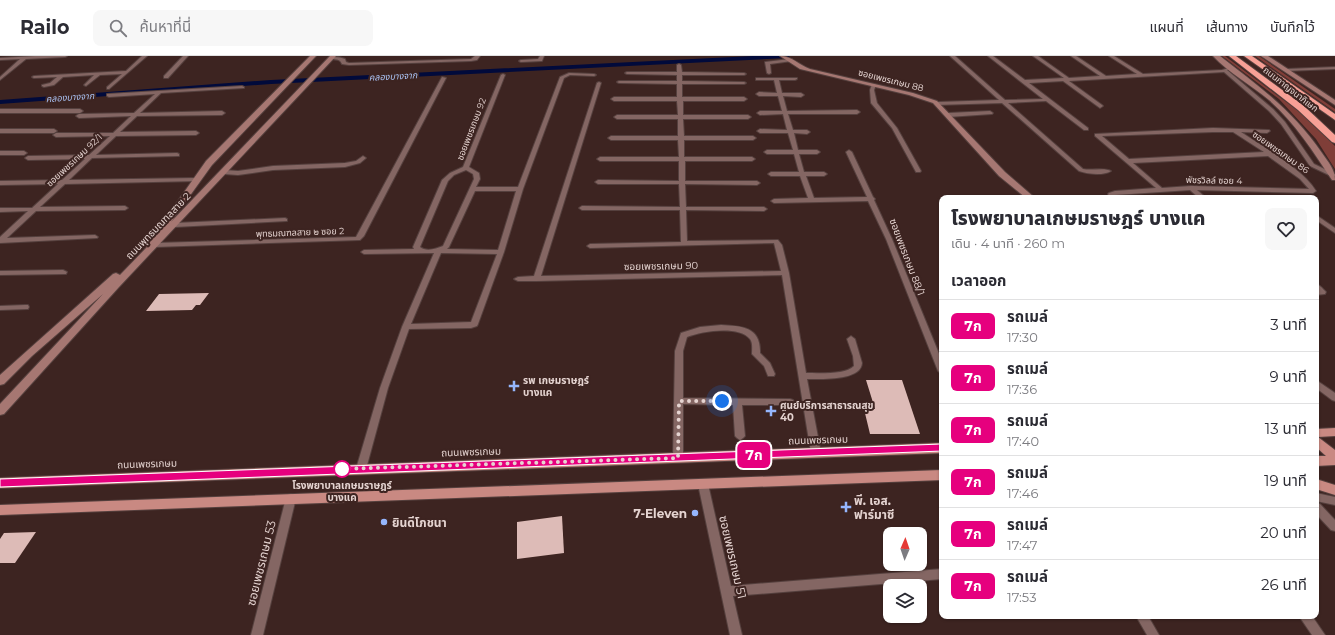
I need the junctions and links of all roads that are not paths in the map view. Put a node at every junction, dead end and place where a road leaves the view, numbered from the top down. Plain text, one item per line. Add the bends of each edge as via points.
1 (65, 56) edge
2 (145, 56) edge
3 (186, 56) edge
4 (313, 56) edge
5 (433, 56) edge
6 (478, 56) edge
7 (542, 56) edge
8 (952, 56) edge
9 (990, 56) edge
10 (1035, 56) edge
11 (1073, 56) edge
12 (1111, 56) edge
13 (1216, 56) edge
14 (1232, 56) edge
15 (1247, 56) edge
16 (1264, 56) edge
17 (26, 57) edge
18 (332, 57) edge
19 (787, 58) edge
20 (0, 59) edge
21 (521, 61) dead end
22 (430, 62) junction
23 (679, 65) dead end
24 (1335, 68) edge
25 (1232, 69) junction
26 (1286, 70) junction
27 (126, 72) junction
28 (1204, 72) junction
29 (1224, 72) junction
30 (627, 73) dead end
31 (680, 73) junction
32 (769, 73) dead end
33 (99, 74) junction
34 (744, 74) dead end
35 (503, 75) dead end
36 (594, 75) dead end
37 (61, 76) junction
38 (1143, 76) junction
39 (1, 77) edge
40 (34, 77) dead end
41 (166, 77) dead end
42 (444, 78) dead end
43 (758, 78) dead end
44 (1106, 78) junction
45 (776, 79) junction
46 (795, 79) dead end
47 (1067, 80) junction
48 (1235, 80) junction
49 (619, 82) dead end
50 (1024, 82) junction
51 (598, 83) dead end
52 (680, 83) junction
53 (744, 83) dead end
54 (86, 85) dead end
55 (874, 85) junction
56 (44, 86) dead end
57 (109, 88) dead end
58 (242, 88) dead end
59 (160, 92) junction
60 (759, 94) dead end
61 (779, 94) junction
62 (109, 95) dead end
63 (802, 95) dead end
64 (614, 99) dead end
65 (680, 99) junction
66 (744, 100) dead end
67 (1046, 100) junction
68 (1003, 102) junction
69 (1335, 102) edge
70 (938, 104) junction
71 (1100, 106) dead end
72 (0, 111) edge
73 (784, 112) junction
74 (856, 112) dead end
75 (222, 113) dead end
76 (760, 113) dead end
77 (990, 113) dead end
78 (135, 115) junction
79 (948, 116) junction
80 (617, 117) dead end
81 (680, 117) junction
82 (748, 118) dead end
83 (1335, 118) edge
84 (1086, 129) dead end
85 (1234, 130) junction
86 (0, 131) edge
87 (1267, 131) dead end
88 (760, 132) dead end
89 (790, 132) junction
90 (807, 132) dead end
91 (196, 133) dead end
92 (115, 135) junction
93 (611, 138) dead end
94 (682, 138) junction
95 (753, 138) dead end
96 (1335, 140) edge
97 (1302, 148) junction
98 (1316, 150) junction
99 (24, 152) dead end
100 (767, 152) dead end
101 (796, 152) junction
102 (817, 152) dead end
103 (849, 152) dead end
104 (0, 153) edge
105 (1268, 154) junction
106 (178, 155) dead end
107 (92, 157) junction
108 (28, 158) dead end
109 (363, 158) dead end
110 (600, 159) dead end
111 (683, 159) junction
112 (752, 159) dead end
113 (1128, 161) junction
114 (466, 168) junction
115 (918, 171) dead end
116 (1108, 171) dead end
117 (223, 174) junction
118 (771, 174) dead end
119 (802, 174) junction
120 (824, 174) dead end
121 (1334, 176) edge
122 (198, 177) junction
123 (64, 182) junction
124 (598, 182) dead end
125 (0, 183) edge
126 (683, 183) junction
127 (757, 183) dead end
128 (1191, 188) junction
129 (474, 189) junction
130 (520, 189) junction
131 (1160, 189) junction
132 (1314, 191) joint
133 (1027, 195) edge
134 (1114, 195) edge
135 (1199, 195) edge
136 (872, 199) junction
137 (812, 200) junction
138 (774, 201) dead end
139 (125, 208) dead end
140 (582, 208) dead end
141 (683, 209) junction
142 (764, 209) dead end
143 (0, 210) edge
144 (34, 210) junction
145 (1319, 219) edge
146 (285, 220) dead end
147 (175, 224) junction
148 (1335, 231) edge
149 (95, 236) dead end
150 (0, 240) edge
151 (684, 243) junction
152 (156, 245) junction
153 (590, 246) dead end
154 (421, 251) junction
155 (438, 251) junction
156 (364, 252) dead end
157 (501, 252) junction
158 (62, 272) dead end
159 (785, 273) junction
160 (0, 274) edge
161 (518, 279) dead end
162 (537, 279) junction
163 (25, 307) dead end
164 (0, 308) edge
165 (406, 327) junction
166 (851, 339) dead end
167 (939, 365) edge
168 (771, 374) dead end
169 (802, 376) junction
170 (0, 381) edge
171 (1319, 385) edge
172 (1335, 398) edge
173 (679, 401) junction
174 (737, 402) junction
175 (790, 402) dead end
176 (0, 411) edge
177 (1335, 432) edge
178 (1319, 433) edge
179 (740, 436) dead end
180 (1319, 443) edge
181 (939, 448) edge
182 (816, 453) junction
183 (678, 458) junction
184 (1335, 459) edge
185 (1319, 460) edge
186 (361, 468) junction
187 (939, 475) edge
188 (0, 483) edge
189 (703, 484) junction
190 (1319, 485) edge
191 (1335, 490) edge
192 (291, 498) junction
193 (1319, 498) edge
194 (1335, 501) edge
195 (0, 510) edge
196 (1319, 510) edge
197 (1335, 527) edge
198 (939, 574) edge
199 (728, 592) junction
200 (1144, 619) edge
201 (1307, 619) edge
202 (257, 635) edge
203 (736, 635) edge
204 (1153, 635) edge
205 (1319, 635) edge

1 - 17 street
2 - 27 street
3 - 41 street
4 - 122 main road, ถนนพุทธมณฑลสาย 2
5 - 22 street
6 - 22 street via 471,60
7 - 21 street via 540,60
8 - 68 street
9 - 50 street
10 - 47 street
11 - 44 street
12 - 38 street
13 - 25 main road
14 - 96 highway, ถนนกาญจนาภิเษก via 1301,108
15 - 83 highway, ถนนกาญจนาภิเษก
16 - 26 main road
17 - 20 street
17 - 39 street
18 - 22 street via 349,64
18 - 117 main road, ถนนพุทธมณฑลสาย 2
19 - 32 street via 767,63
19 - 55 main road, ซอยเพชรเกษม 88 via 809,70
23 - 31 street
24 - 26 street
25 - 29 street
25 - 98 main road via 1278,105
26 - 69 main road
27 - 33 street
27 - 57 street
28 - 29 street
28 - 38 street
28 - 48 street
29 - 48 street
30 - 31 street
31 - 34 street
31 - 52 street
33 - 37 street
33 - 54 street
35 - 114 street, ซอยเพชรเกษม 92
36 - 130 street via 569,74 562,77
37 - 40 street
37 - 56 street via 52,84
38 - 44 street
42 - 152 street, พุทธมณฑลสาย ๒ ซอย 2 via 358,239
43 - 45 street
44 - 47 street
45 - 46 street
45 - 61 street
47 - 50 street
47 - 71 street
48 - 97 street via 1271,110
49 - 52 street
50 - 67 street
51 - 162 street
52 - 53 street
52 - 65 street
55 - 70 main road, ซอยเพชรเกษม 88
55 - 115 street via 874,103 894,128
58 - 59 street
59 - 62 street
59 - 78 street, ซอยเพชรเกษม 92/1
60 - 61 street
61 - 63 street
61 - 73 street
64 - 65 street
65 - 66 street
65 - 81 street
67 - 68 street
67 - 84 street
68 - 70 street
68 - 116 street via 1081,170
70 - 79 main road, ซอยเพชรเกษม 88
72 - 78 street
73 - 74 street
73 - 76 street
73 - 89 street
75 - 78 street
77 - 79 street
78 - 92 street, ซอยเพชรเกษม 92/1
79 - 133 main road, ซอยเพชรเกษม 88 via 1002,174
80 - 81 street
81 - 82 street
81 - 94 street
85 - 87 street
85 - 105 street, ซอยเพชรเกษม 86
85 - 113 street via 1097,134
86 - 92 street
88 - 89 street
89 - 90 street
89 - 101 street
91 - 92 street
92 - 107 street, ซอยเพชรเกษม 92/1
93 - 94 street
94 - 95 street
94 - 111 street
97 - 98 street
97 - 121 street via 1312,165
98 - 121 main road
99 - 104 street
100 - 101 street
101 - 102 street
101 - 119 street
103 - 136 street, ซอยเพชรเกษม 88/1
105 - 113 street
105 - 132 street, ซอยเพชรเกษม 86 via 1301,177
106 - 107 street
107 - 108 street
107 - 123 street, ซอยเพชรเกษม 92/1
109 - 117 street via 345,165 273,168
110 - 111 street
111 - 112 street
111 - 126 street
113 - 131 street
114 - 129 street via 476,173
114 - 154 street, ซอยเพชรเกษม 92 via 445,180 416,247
117 - 122 main road
117 - 147 main road, ถนนพุทธมณฑลสาย 2
118 - 119 street
119 - 120 street
119 - 137 street
122 - 123 street
122 - 170 main road, ถนนพุทธมณฑลสาย 2 via 171,217 148,244 99,293
123 - 125 street
123 - 144 street, ซอยเพชรเกษม 92/1
124 - 126 street
126 - 127 street
126 - 141 street
128 - 131 street, พัชรวิลล์ ซอย 4
128 - 132 street, พัชรวิลล์ ซอย 4
128 - 135 street
129 - 130 street
129 - 155 street via 446,247
130 - 157 street
131 - 134 street, พัชรวิลล์ ซอย 4
136 - 137 street
136 - 167 street, ซอยเพชรเกษม 88/1
137 - 138 street
139 - 144 street
140 - 141 street
141 - 142 street
141 - 151 street
143 - 144 street
144 - 150 street, ซอยเพชรเกษม 92/1
145 - 148 street
146 - 147 street
147 - 152 main road, ถนนพุทธมณฑลสาย 2
149 - 150 street
151 - 153 street
151 - 159 street via 776,241 779,244
152 - 176 main road, ถนนพุทธมณฑลสาย 2
154 - 155 street
154 - 156 street
155 - 157 street
155 - 165 street
157 - 165 street via 474,324
158 - 160 street
159 - 162 street, ซอยเพชรเกษม 90
159 - 169 street
161 - 162 street, ซอยเพชรเกษม 90
163 - 164 street
165 - 186 street via 384,388
166 - 169 street via 858,365 856,369 843,374
168 - 173 street via 756,354 754,338 744,330 707,328 692,331 684,335 679,351
169 - 182 street
171 - 172 street
173 - 174 street
173 - 183 street
174 - 175 street
174 - 179 street
177 - 178 main road
180 - 184 main road
181 - 182 main road, ถนนเพชรเกษม
182 - 183 main road, ถนนเพชรเกษม
183 - 186 main road, ถนนเพชรเกษม
184 - 185 main road
186 - 188 main road, ถนนเพชรเกษม
187 - 189 main road
189 - 192 main road
189 - 199 street, ซอยเพชรเกษม 51
190 - 191 main road
192 - 195 main road
192 - 202 street, ซอยเพชรเกษม 53
193 - 194 street
196 - 197 street
198 - 199 street
199 - 203 street, ซอยเพชรเกษม 51
200 - 204 street
201 - 205 street

